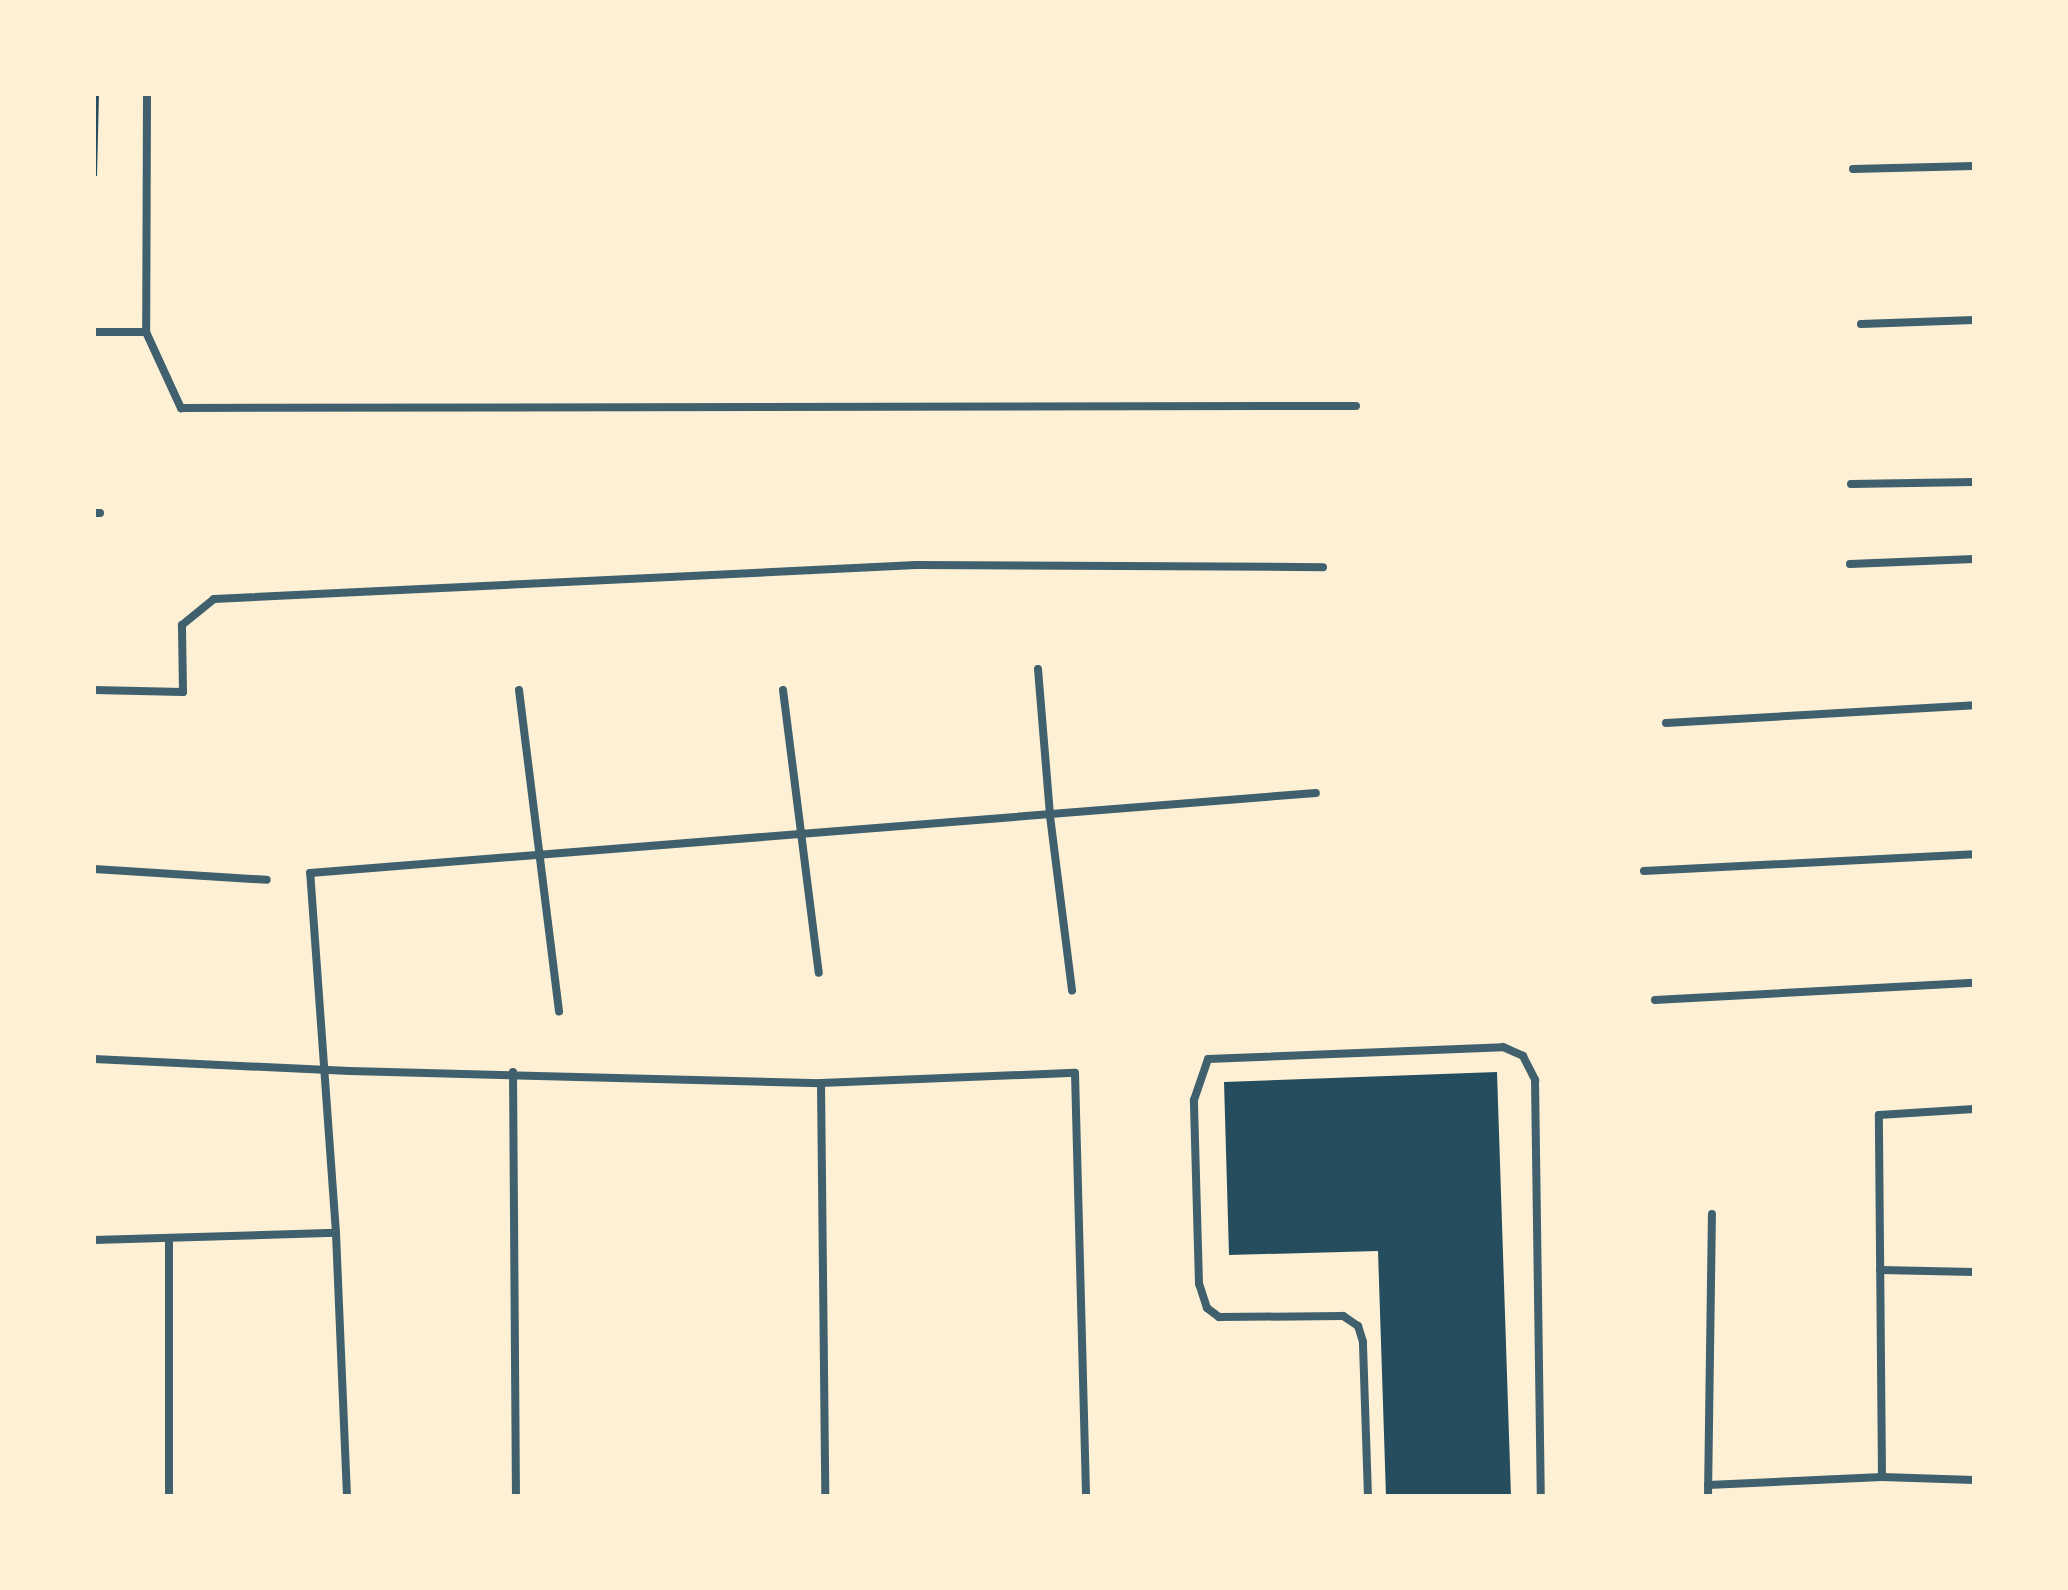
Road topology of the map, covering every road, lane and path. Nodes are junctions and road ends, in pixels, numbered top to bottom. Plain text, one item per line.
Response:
1 (147, 94) edge
2 (1974, 166) edge
3 (1853, 169) dead end
4 (1974, 320) edge
5 (1861, 324) dead end
6 (94, 332) edge
7 (146, 332) junction
8 (1356, 406) dead end
9 (1974, 482) edge
10 (1851, 484) dead end
11 (1974, 559) edge
12 (1850, 564) dead end
13 (1323, 567) dead end
14 (1038, 669) dead end
15 (94, 690) edge
16 (519, 690) dead end
17 (783, 690) dead end
18 (1974, 705) edge
19 (1666, 723) dead end
20 (1316, 793) dead end
21 (1050, 816) junction
22 (800, 837) junction
23 (1974, 854) edge
24 (540, 858) junction
25 (94, 869) edge
26 (1644, 871) dead end
27 (267, 880) dead end
28 (819, 973) dead end
29 (1974, 983) edge
30 (1072, 991) dead end
31 (1655, 1000) dead end
32 (559, 1012) dead end
33 (94, 1059) edge
34 (324, 1070) junction
35 (513, 1072) junction
36 (821, 1083) junction
37 (1974, 1109) edge
38 (1712, 1214) dead end
39 (336, 1233) junction
40 (169, 1238) junction
41 (94, 1240) edge
42 (1880, 1270) junction
43 (1974, 1272) edge
44 (1882, 1477) junction
45 (1974, 1480) edge
46 (1708, 1485) junction
47 (169, 1496) edge
48 (347, 1496) edge
49 (516, 1496) edge
50 (825, 1496) edge
51 (1086, 1496) edge
52 (1368, 1496) edge
53 (1541, 1496) edge
54 (1708, 1496) edge

1 - 7 street
2 - 3 street
4 - 5 street
6 - 7 street
7 - 8 street
9 - 10 street
11 - 12 street
13 - 15 street
14 - 21 street
16 - 24 street
17 - 22 street
18 - 19 street
20 - 21 street
21 - 22 street
21 - 30 street
22 - 24 street
22 - 28 street
23 - 26 street
24 - 32 street
24 - 34 street
25 - 27 street
29 - 31 street
33 - 34 street
34 - 35 street
34 - 39 street
35 - 36 street
35 - 49 street
36 - 50 street
36 - 51 street
37 - 42 street
38 - 46 street
39 - 40 street
39 - 48 street
40 - 41 street
40 - 47 street
42 - 43 street
42 - 44 street
44 - 45 street
44 - 46 street
46 - 54 street
52 - 53 street

